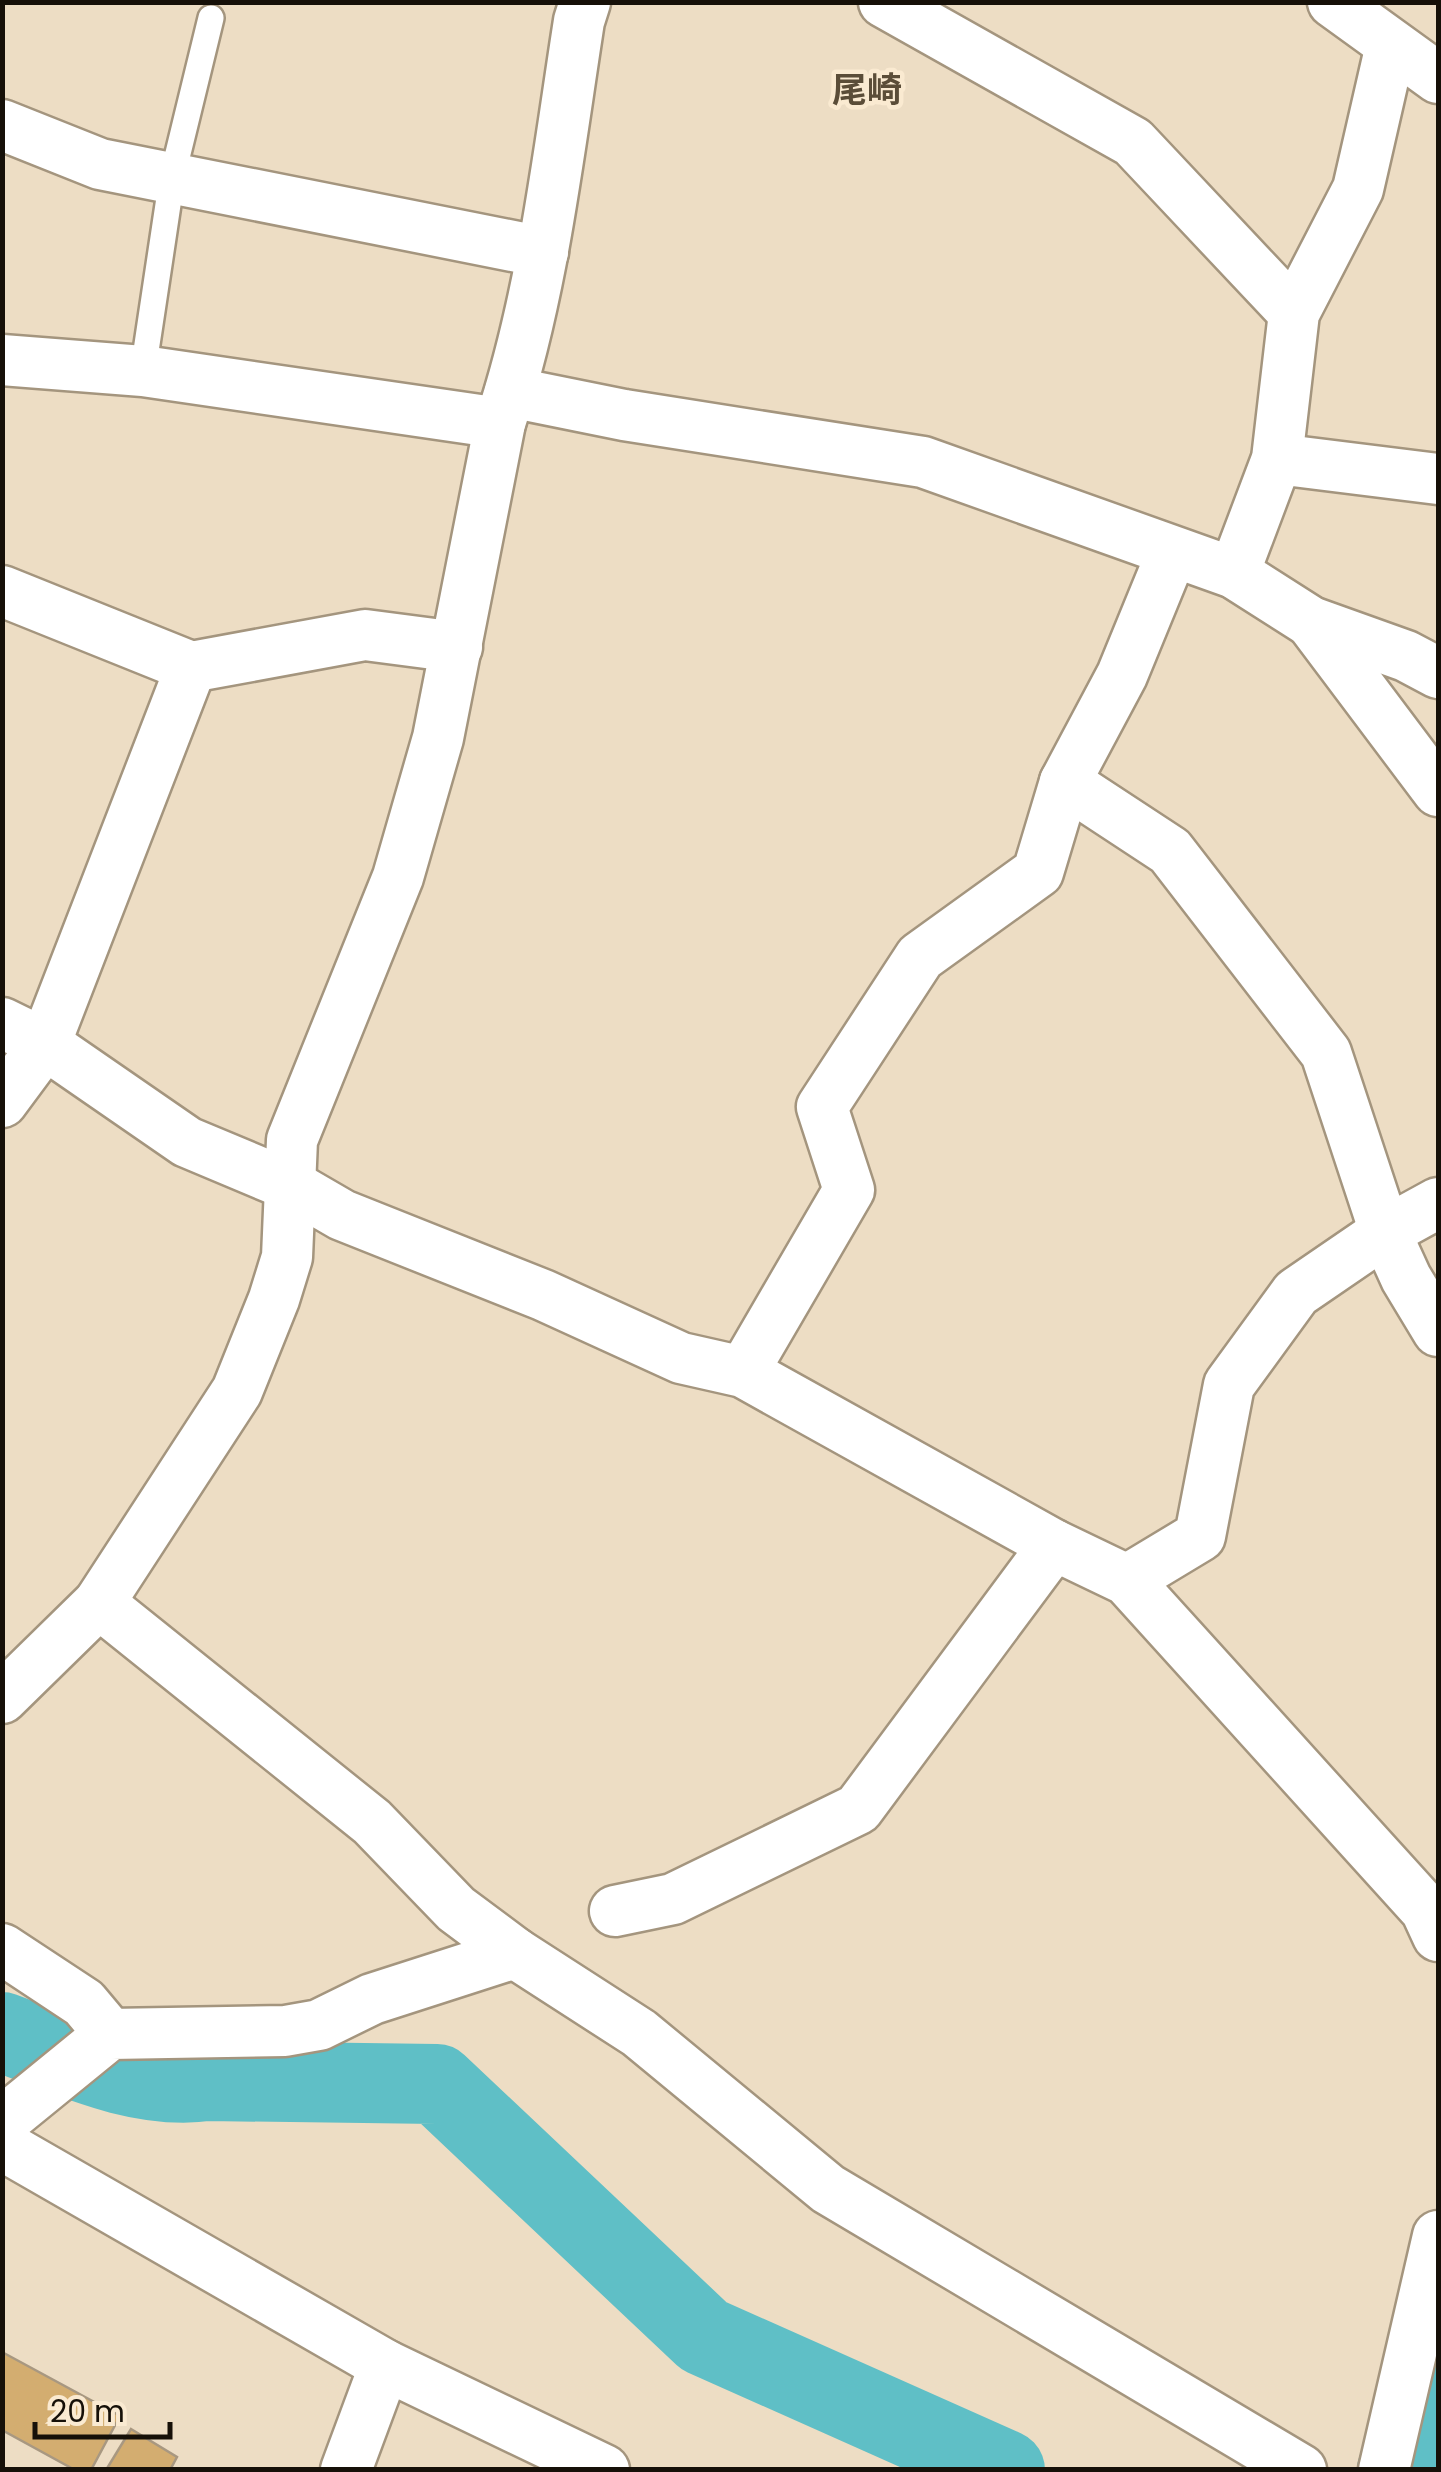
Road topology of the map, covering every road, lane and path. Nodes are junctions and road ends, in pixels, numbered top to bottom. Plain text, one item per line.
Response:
1 (585, 2) edge
2 (884, 2) edge
3 (1332, 2) edge
4 (211, 18) dead end
5 (1392, 45) junction
6 (1438, 78) edge
7 (2, 125) edge
8 (172, 178) junction
9 (543, 252) junction
10 (1294, 313) junction
11 (2, 360) edge
12 (144, 372) junction
13 (505, 407) junction
14 (1276, 458) junction
15 (1438, 479) edge
16 (1172, 553) junction
17 (1234, 573) junction
18 (2, 592) edge
19 (1311, 622) junction
20 (457, 647) junction
21 (192, 667) junction
22 (1438, 673) edge
23 (1064, 782) junction
24 (1438, 791) edge
25 (24, 1033) edge
26 (2, 1102) edge
27 (292, 1186) junction
28 (1438, 1203) edge
29 (1385, 1232) junction
30 (1438, 1331) edge
31 (742, 1372) junction
32 (1054, 1546) junction
33 (1127, 1580) junction
34 (98, 1603) junction
35 (2, 1698) edge
36 (615, 1911) dead end
37 (1438, 1936) edge
38 (2, 1948) edge
39 (514, 1953) junction
40 (110, 2034) junction
41 (2, 2122) edge
42 (2, 2145) edge
43 (1438, 2236) edge
44 (385, 2365) junction
45 (346, 2470) edge
46 (604, 2470) edge
47 (1302, 2470) edge
48 (1384, 2470) edge

1 - 9 street
2 - 10 street
3 - 5 street
4 - 8 lane
5 - 6 street
5 - 10 street
7 - 8 street
8 - 9 street
8 - 12 lane
9 - 13 street
10 - 14 street
11 - 12 street
12 - 13 street
13 - 16 street
13 - 20 street
14 - 15 street
14 - 17 street
16 - 17 street
16 - 23 street
17 - 19 street
18 - 21 street
19 - 22 street
19 - 24 street
20 - 21 street
20 - 27 street
21 - 25 street
23 - 29 street
23 - 31 street
25 - 26 street
25 - 27 street
27 - 31 street
27 - 34 street
28 - 29 street
29 - 30 street
29 - 33 street
31 - 32 street
32 - 33 street
32 - 36 street
33 - 37 street
34 - 35 street
34 - 39 street
38 - 40 street
39 - 40 street
39 - 47 street
40 - 41 street
42 - 44 street
43 - 48 street
44 - 45 street
44 - 46 street

